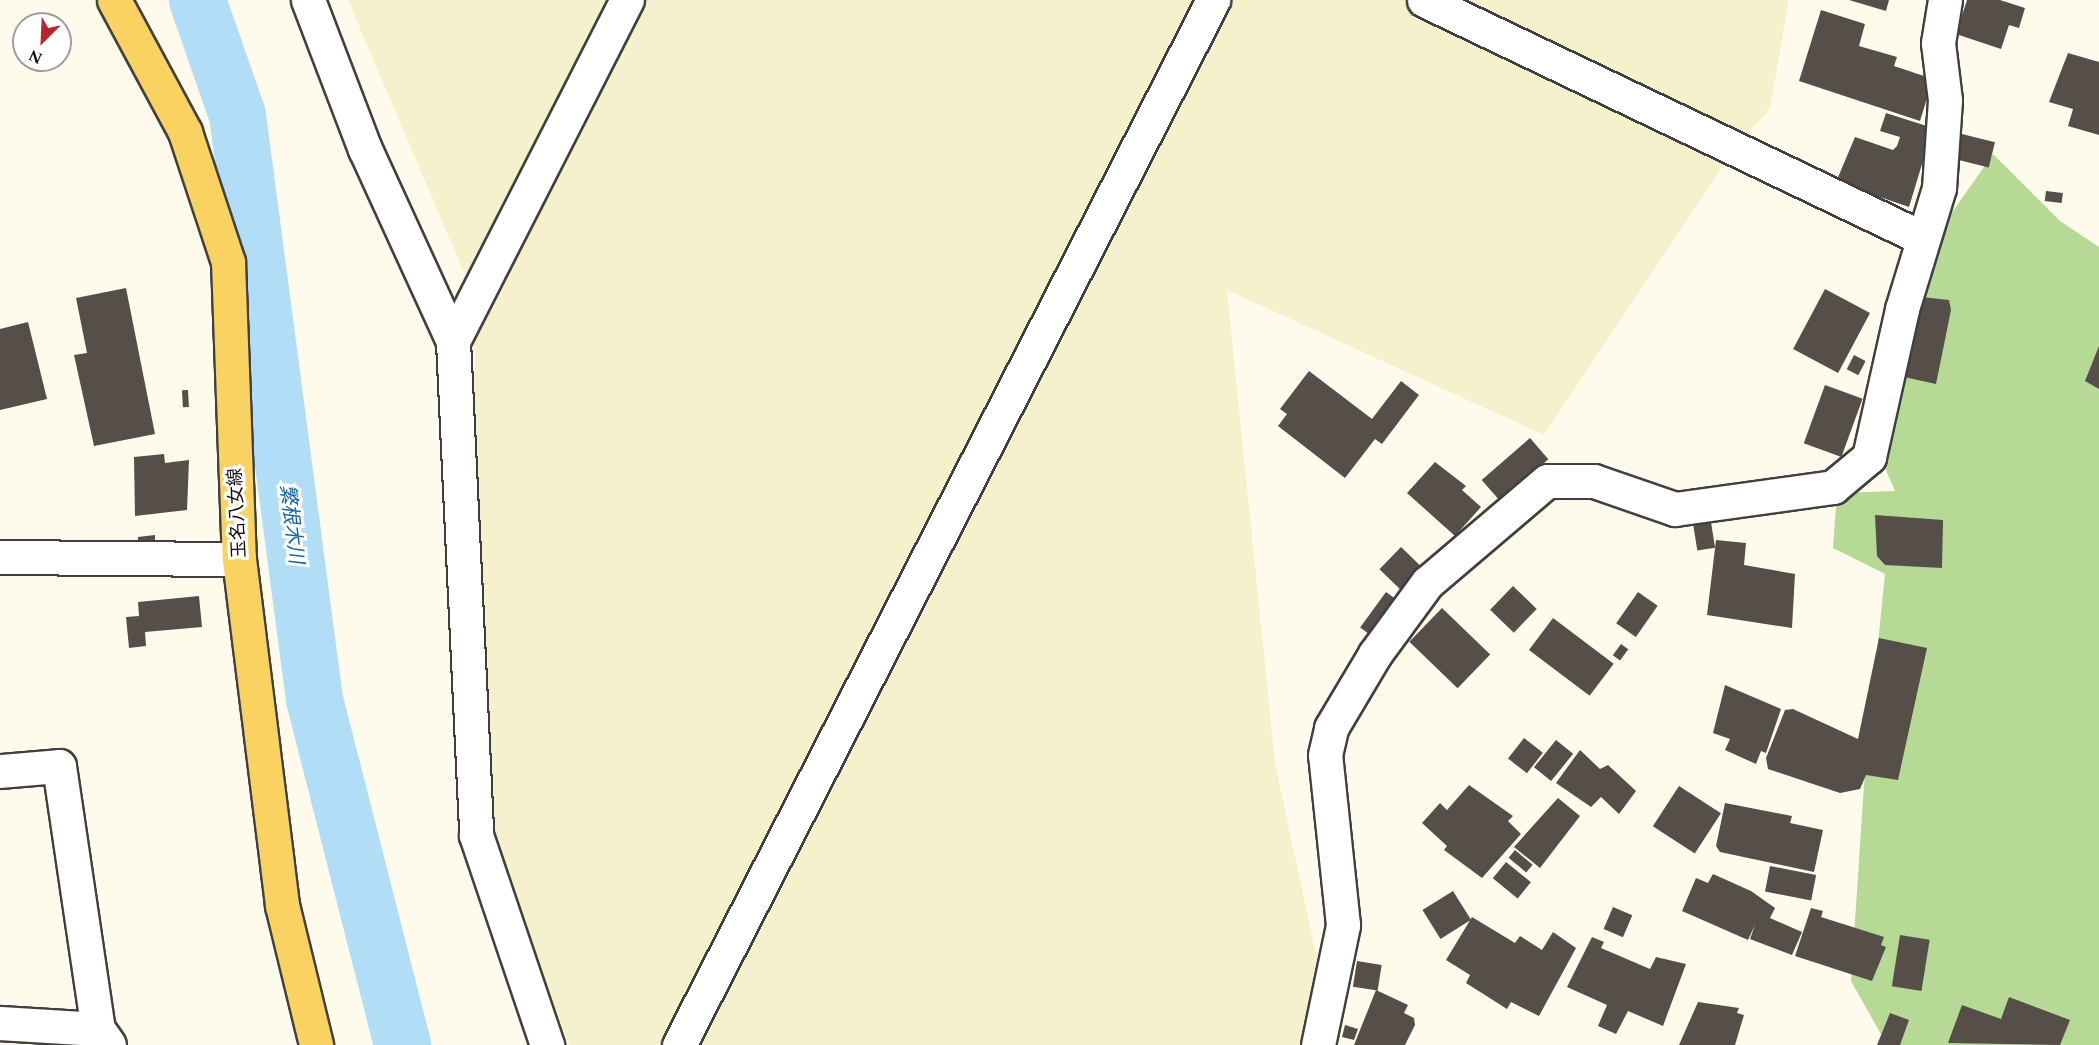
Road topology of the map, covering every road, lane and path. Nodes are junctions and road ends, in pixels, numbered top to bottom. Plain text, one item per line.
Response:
1 (114, 0) edge
2 (308, 0) edge
3 (627, 0) edge
4 (1213, 0) edge
5 (1424, 0) edge
6 (1945, 0) edge
7 (1922, 238) junction
8 (453, 341) junction
9 (0, 557) edge
10 (239, 559) junction
11 (0, 771) edge
12 (0, 1023) edge
13 (104, 1037) edge
14 (316, 1045) edge
15 (548, 1045) edge
16 (678, 1045) edge
17 (1318, 1045) edge

1 - 10 main road, 玉名八女線
2 - 8 street
3 - 8 street
4 - 16 street
5 - 7 street
6 - 7 street
7 - 17 street
8 - 15 street
9 - 10 street
10 - 14 main road, 玉名八女線
11 - 13 street
12 - 13 street

